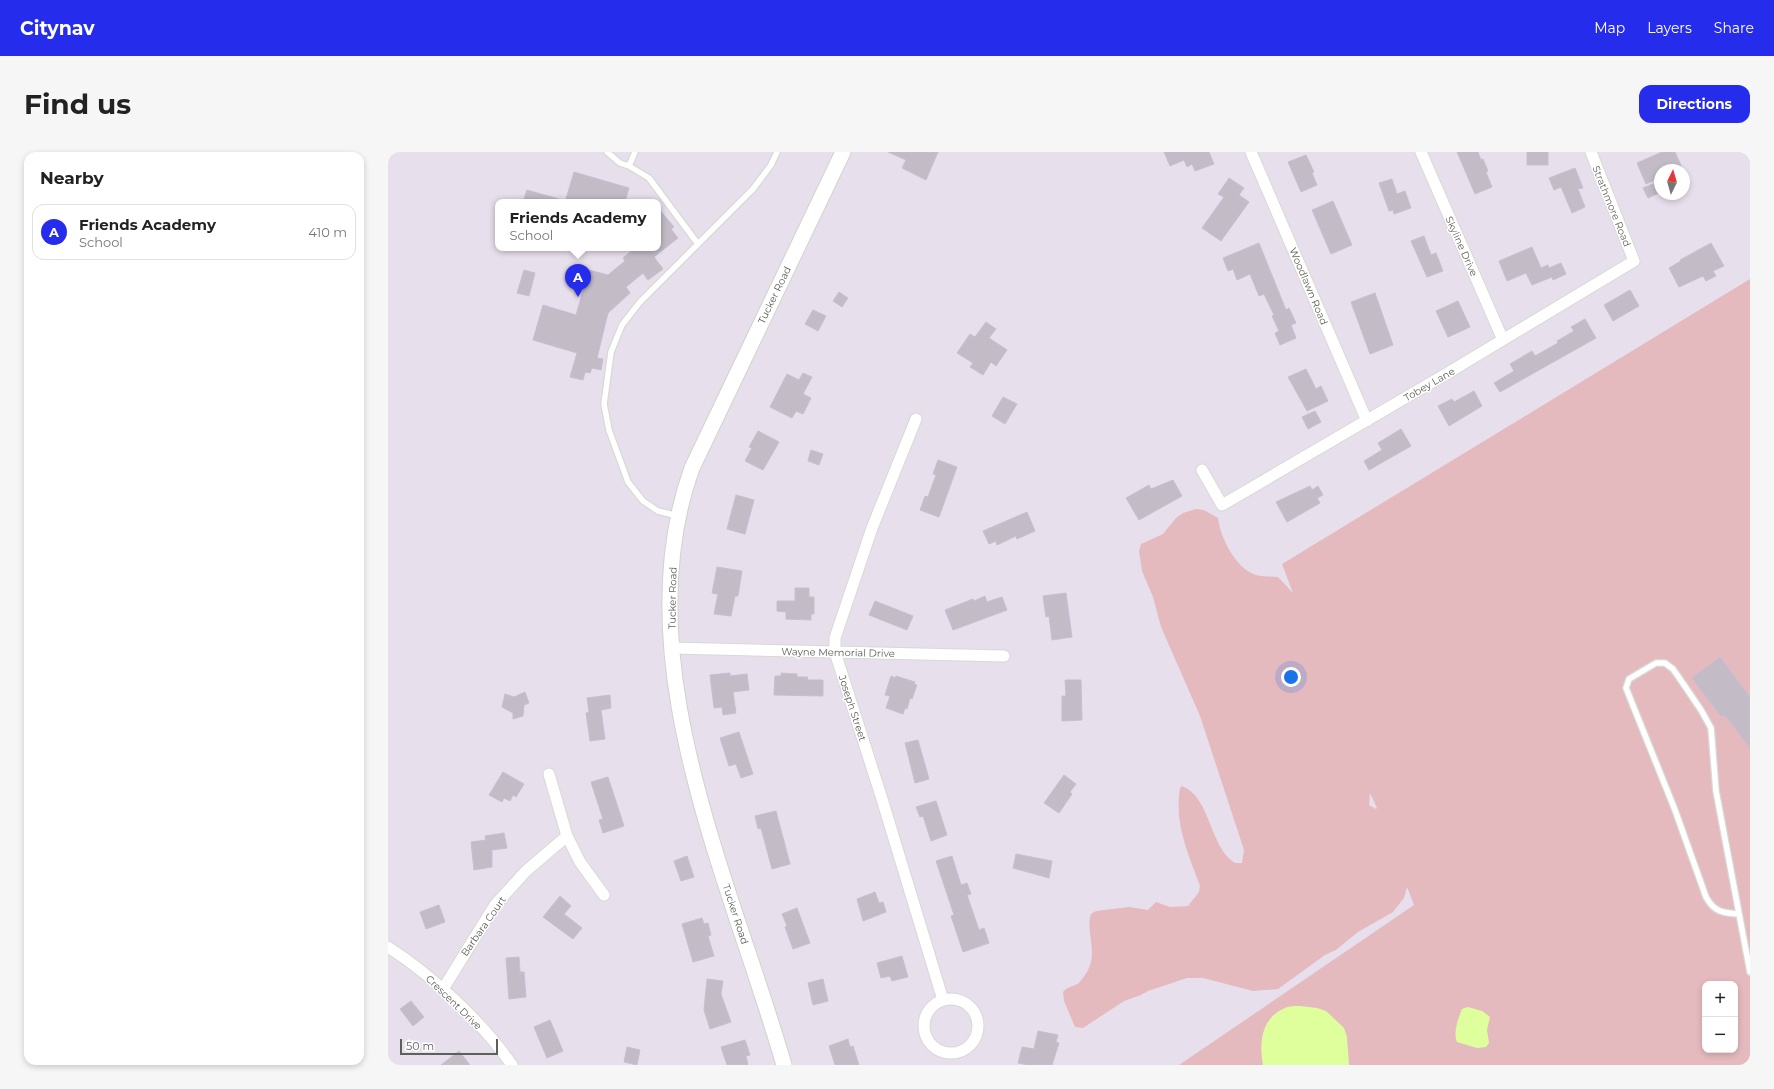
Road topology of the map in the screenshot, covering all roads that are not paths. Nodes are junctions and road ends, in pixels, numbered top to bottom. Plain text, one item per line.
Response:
1 (607, 152) edge
2 (635, 152) edge
3 (777, 152) edge
4 (843, 152) edge
5 (1251, 152) edge
6 (1421, 152) edge
7 (1590, 152) edge
8 (629, 166) junction
9 (698, 244) junction
10 (1634, 261) joint
11 (1503, 340) junction
12 (916, 420) dead end
13 (1367, 420) junction
14 (1202, 470) dead end
15 (678, 516) junction
16 (672, 648) junction
17 (835, 652) junction
18 (1004, 656) dead end
19 (549, 774) dead end
20 (567, 836) junction
21 (604, 895) dead end
22 (1739, 914) junction
23 (388, 947) edge
24 (1750, 972) edge
25 (443, 989) junction
26 (943, 1000) junction
27 (512, 1065) edge
28 (784, 1065) edge

1 - 8 lane
2 - 8 lane
3 - 9 lane
4 - 15 main road, Tucker Road
5 - 13 street, Woodlawn Road
6 - 11 street, Skyline Drive
7 - 10 street, Strathmore Road
8 - 9 lane
9 - 15 lane
10 - 11 street, Tobey Lane
11 - 13 street, Tobey Lane
12 - 17 street, Joseph Street
13 - 14 street, Tobey Lane
15 - 16 main road, Tucker Road
16 - 17 street, Wayne Memorial Drive
16 - 28 main road, Tucker Road
17 - 18 street, Wayne Memorial Drive
17 - 26 street, Joseph Street
19 - 20 street
20 - 21 street
20 - 25 street, Barbara Court
22 - 22 lane
22 - 24 lane
23 - 25 street, Crescent Drive
25 - 27 street, Crescent Drive
26 - 26 street

